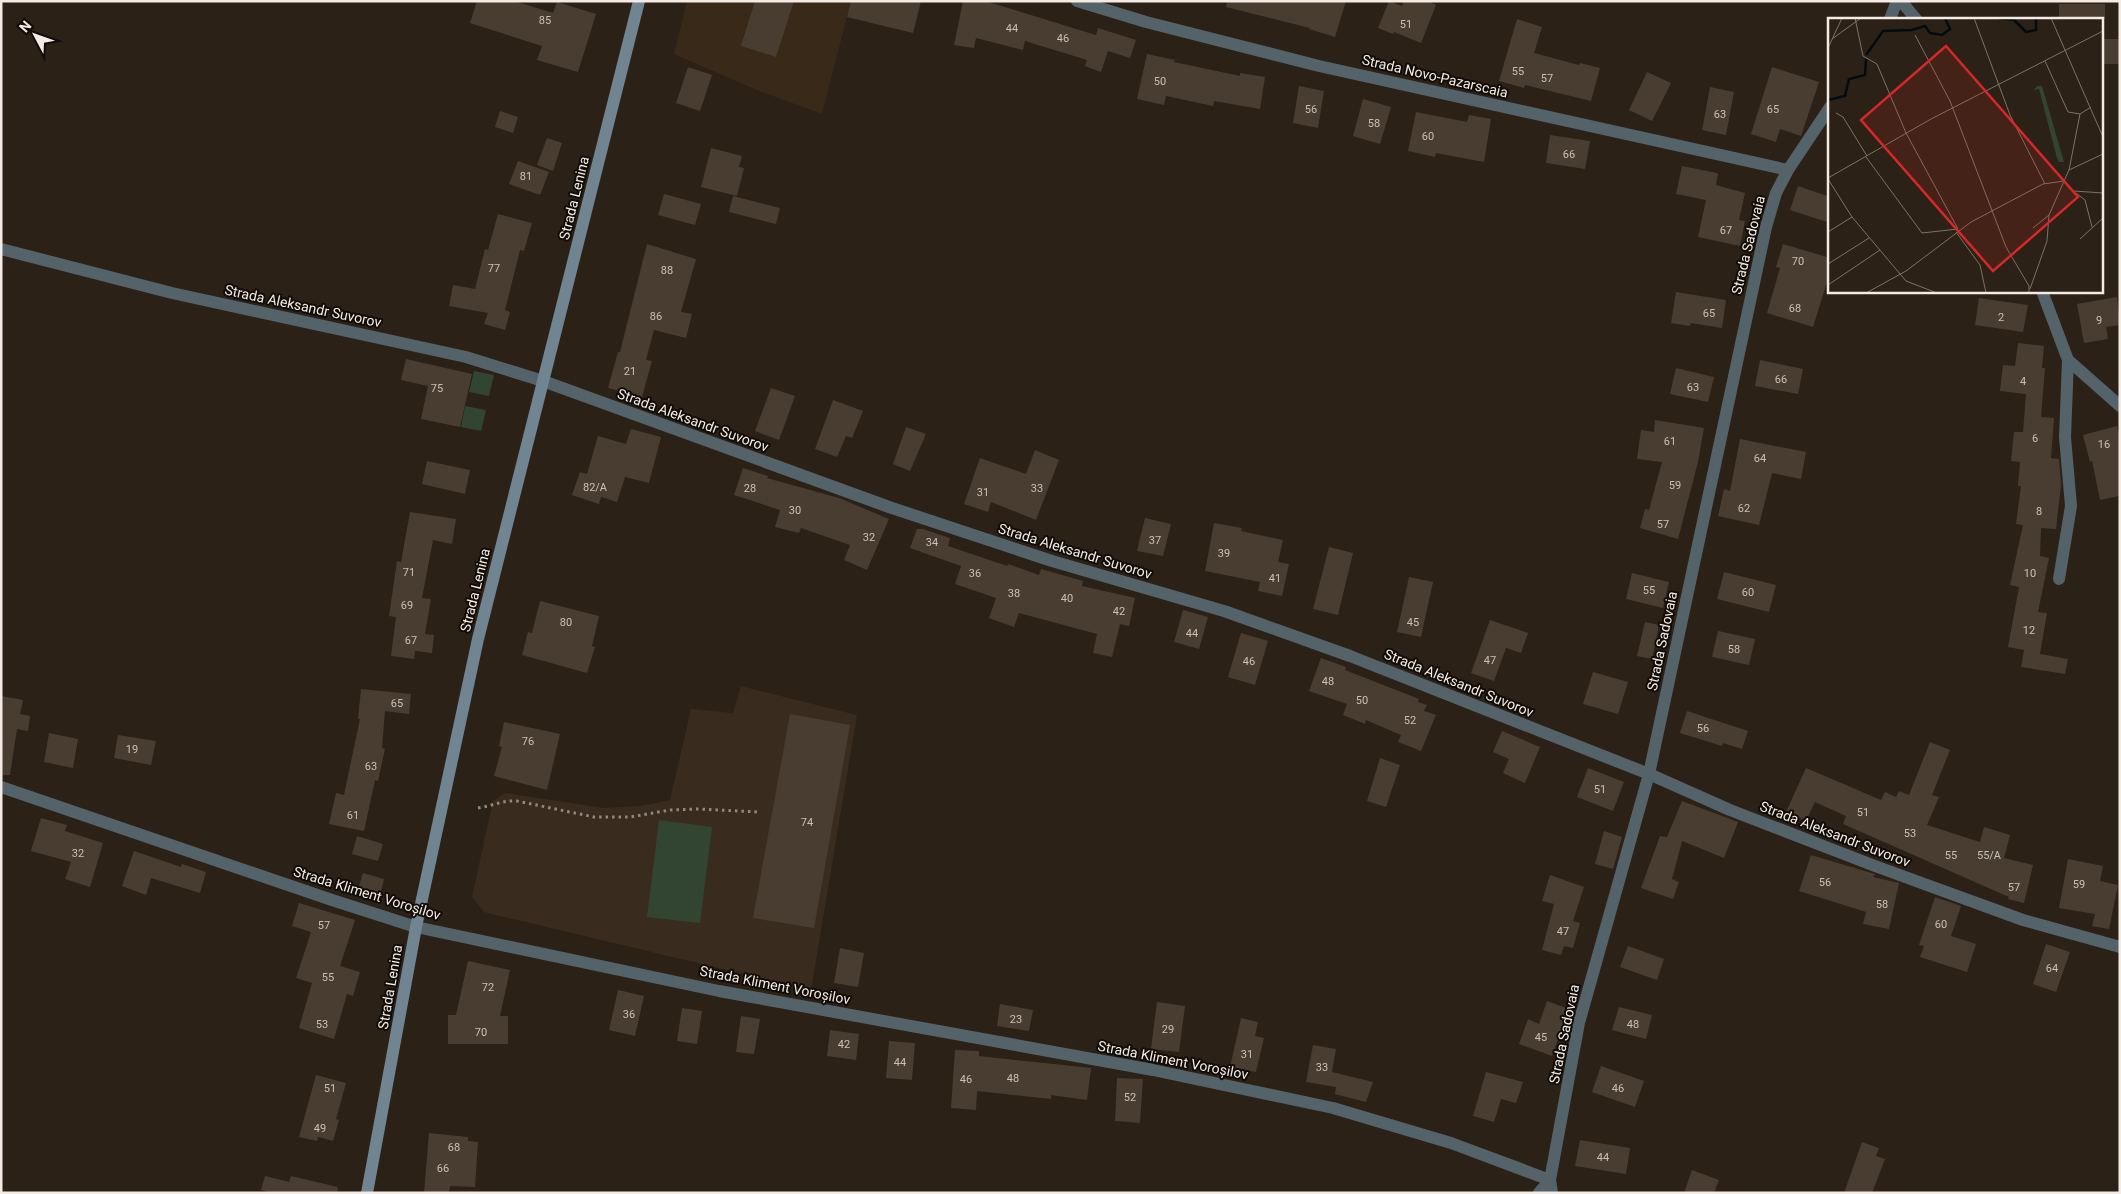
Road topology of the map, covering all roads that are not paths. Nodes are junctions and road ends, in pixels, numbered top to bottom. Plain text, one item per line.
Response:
1 (639, 1) edge
2 (1077, 1) edge
3 (1899, 1) edge
4 (1890, 18) edge
5 (1915, 18) edge
6 (1828, 110) edge
7 (1788, 170) junction
8 (1, 249) edge
9 (2042, 292) edge
10 (2068, 360) junction
11 (543, 381) junction
12 (2120, 406) edge
13 (2059, 579) dead end
14 (1649, 774) junction
15 (1, 787) edge
16 (416, 926) junction
17 (2120, 947) edge
18 (1551, 1186) edge
19 (367, 1193) edge
20 (1539, 1193) edge

1 - 11 street, Strada Lenina
2 - 7 street, Strada Novo-Pazarscaia
3 - 4 street
3 - 5 street
6 - 7 street, Strada Sadovaia
7 - 14 street, Strada Sadovaia
8 - 11 street, Strada Aleksandr Suvorov
9 - 10 street
10 - 12 street
10 - 13 street
11 - 14 street, Strada Aleksandr Suvorov
11 - 16 street, Strada Lenina
14 - 17 street, Strada Aleksandr Suvorov
14 - 18 street, Strada Sadovaia
15 - 16 street, Strada Kliment Voroșilov
16 - 18 street, Strada Kliment Voroșilov
16 - 19 street, Strada Lenina
18 - 20 street

